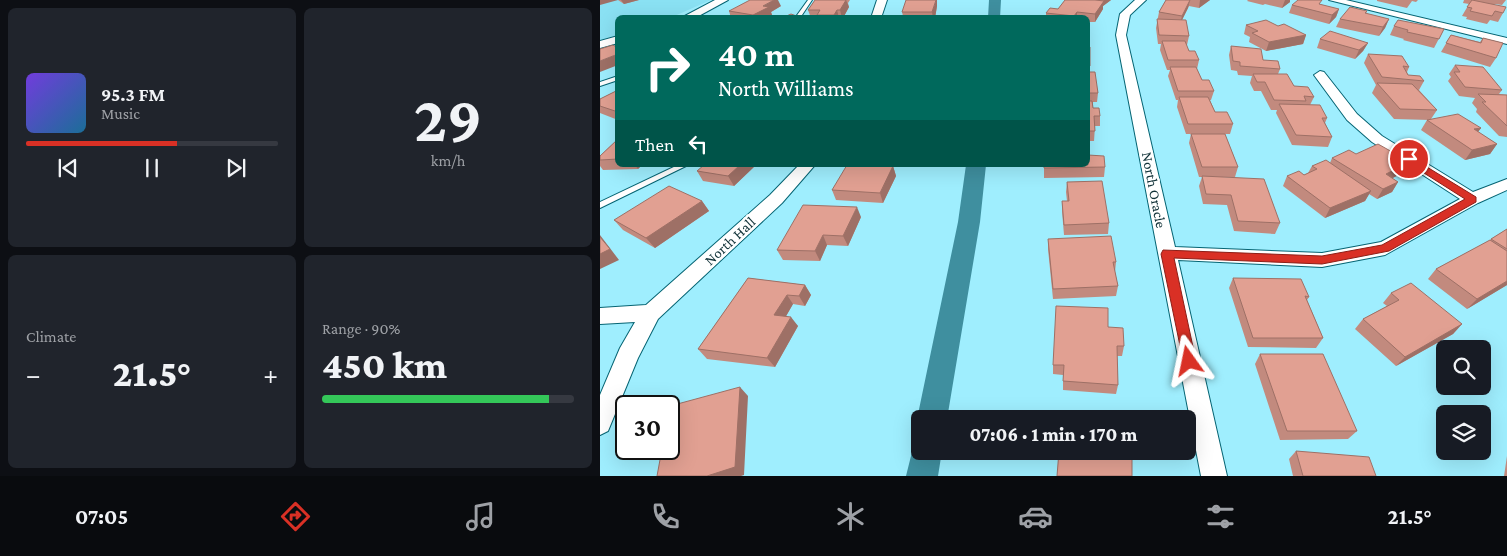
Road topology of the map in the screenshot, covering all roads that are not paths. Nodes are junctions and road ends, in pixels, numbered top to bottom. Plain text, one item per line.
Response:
1 (723, 0) edge
2 (810, 0) edge
3 (882, 0) edge
4 (1141, 0) edge
5 (1338, 0) edge
6 (693, 15) edge
7 (799, 15) edge
8 (877, 15) edge
9 (615, 40) edge
10 (1507, 41) edge
11 (600, 44) edge
12 (1320, 75) dead end
13 (615, 79) edge
14 (600, 84) edge
15 (680, 167) edge
16 (805, 167) edge
17 (1507, 184) edge
18 (1472, 199) junction
19 (600, 205) edge
20 (1167, 254) junction
21 (651, 313) junction
22 (600, 316) edge
23 (600, 423) edge
24 (1214, 476) edge

1 - 6 street
2 - 7 lane
3 - 8 street
4 - 20 street, North Oracle
5 - 10 street
9 - 11 street
12 - 18 street
13 - 14 lane
15 - 19 lane
16 - 21 street, North Hall
17 - 18 street
18 - 20 street
20 - 24 street, North Oracle
21 - 22 street
21 - 23 street, North Hall

